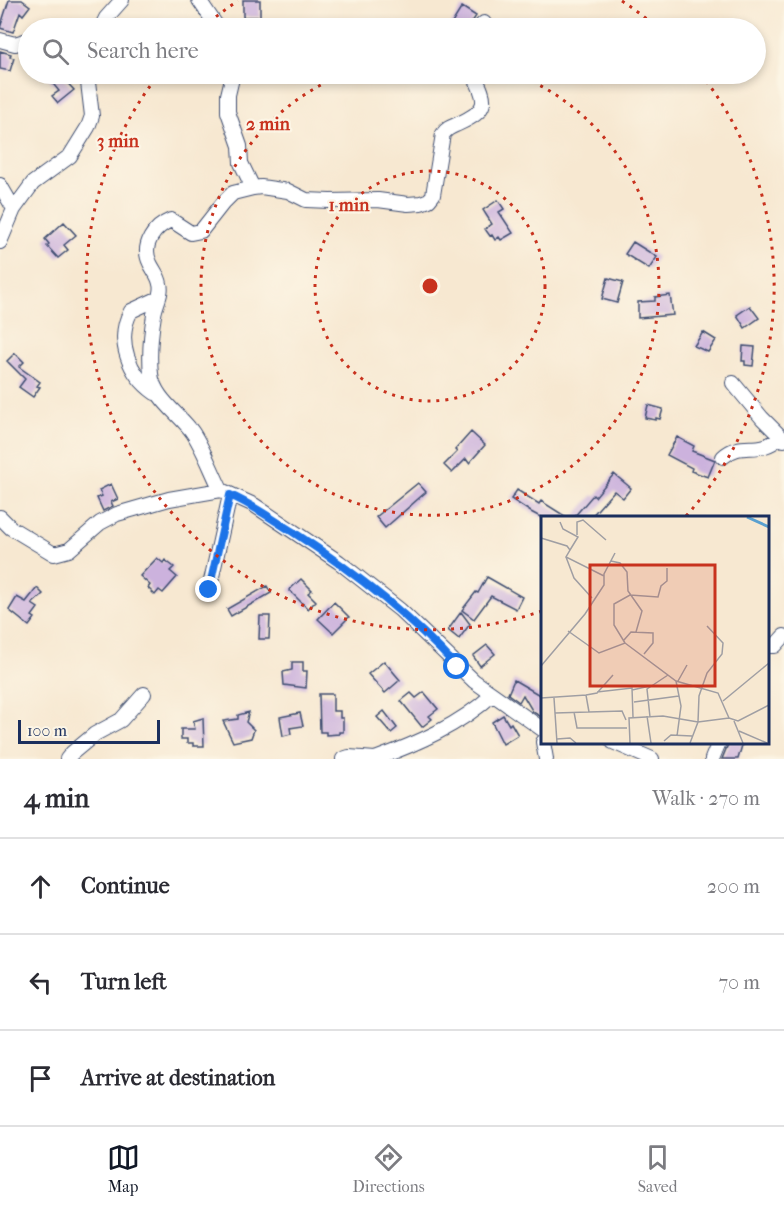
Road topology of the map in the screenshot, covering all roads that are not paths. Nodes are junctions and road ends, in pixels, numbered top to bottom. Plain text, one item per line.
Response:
1 (122, 0) edge
2 (199, 0) edge
3 (106, 18) edge
4 (211, 18) edge
5 (0, 40) edge
6 (18, 43) edge
7 (88, 84) edge
8 (231, 84) edge
9 (479, 84) edge
10 (0, 185) edge
11 (253, 188) junction
12 (14, 209) junction
13 (0, 242) edge
14 (158, 299) junction
15 (733, 383) dead end
16 (162, 398) junction
17 (782, 439) edge
18 (723, 457) dead end
19 (225, 492) junction
20 (0, 517) edge
21 (209, 590) dead end
22 (784, 636) edge
23 (769, 646) edge
24 (144, 694) dead end
25 (492, 695) junction
26 (541, 734) edge
27 (544, 744) edge
28 (618, 744) edge
29 (718, 744) edge
30 (347, 758) edge
31 (67, 759) edge
32 (375, 759) edge
33 (546, 759) edge
34 (652, 759) edge
35 (712, 759) edge

1 - 3 street
2 - 4 street
5 - 6 street
7 - 12 street
8 - 11 street
9 - 11 street
10 - 12 street
11 - 14 street
12 - 13 street
14 - 16 street
14 - 16 street
15 - 17 street
16 - 19 street
17 - 18 street
19 - 20 street
19 - 21 street
19 - 25 street
22 - 23 street
24 - 31 street
25 - 26 street
25 - 32 street
27 - 33 street
28 - 34 street
29 - 35 street
30 - 32 street

